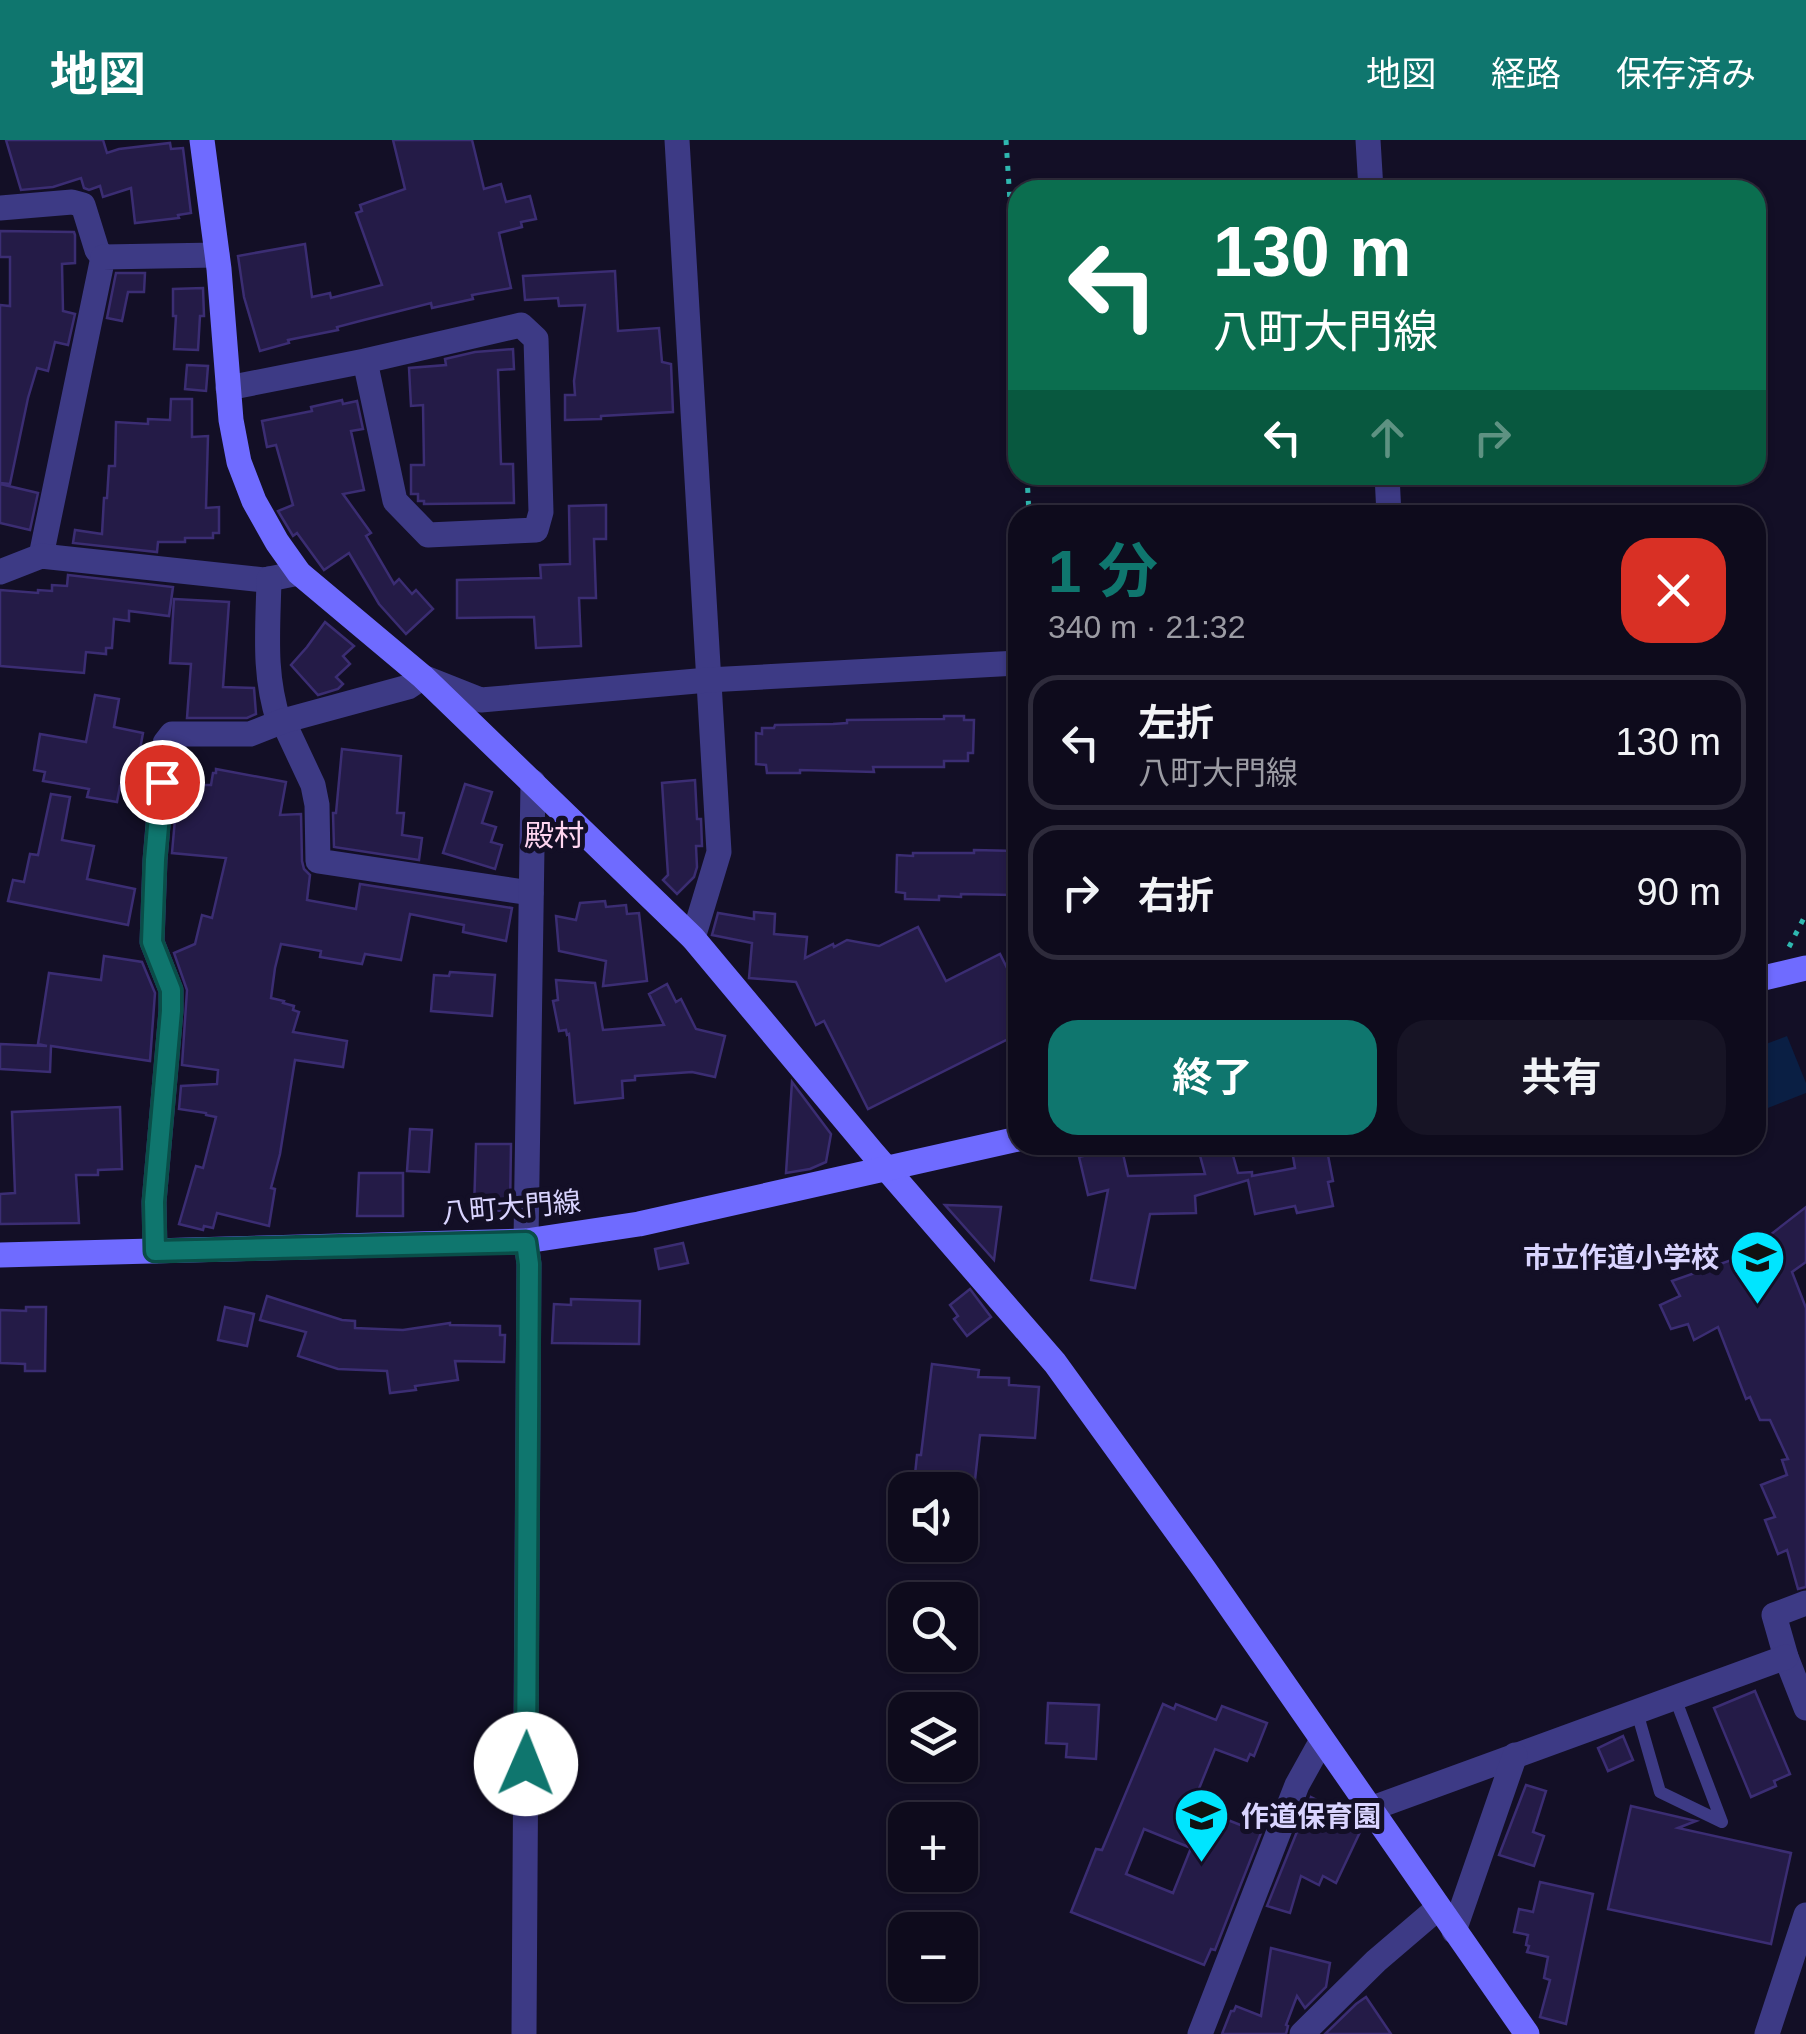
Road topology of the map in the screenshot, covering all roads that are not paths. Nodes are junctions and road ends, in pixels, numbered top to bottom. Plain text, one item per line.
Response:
1 (202, 140) edge
2 (677, 140) edge
3 (1368, 140) edge
4 (1370, 180) edge
5 (0, 208) edge
6 (217, 255) junction
7 (103, 256) junction
8 (365, 361) junction
9 (228, 388) junction
10 (41, 556) junction
11 (0, 572) edge
12 (299, 572) junction
13 (269, 579) junction
14 (1008, 664) edge
15 (422, 677) junction
16 (708, 680) junction
17 (281, 721) junction
18 (533, 782) junction
19 (531, 894) junction
20 (692, 938) junction
21 (1806, 968) edge
22 (1766, 977) edge
23 (1008, 1141) edge
24 (888, 1168) junction
25 (526, 1242) junction
26 (155, 1251) junction
27 (0, 1255) edge
28 (1806, 1603) edge
29 (1786, 1657) junction
30 (1675, 1698) junction
31 (1806, 1708) edge
32 (1637, 1712) junction
33 (1322, 1740) junction
34 (1515, 1755) junction
35 (1370, 1809) junction
36 (1438, 1908) junction
37 (1806, 1915) edge
38 (1454, 1931) junction
39 (524, 2034) edge
40 (1200, 2034) edge
41 (1302, 2034) edge
42 (1527, 2034) edge
43 (1768, 2034) edge

1 - 6 street
2 - 16 street
3 - 4 street
5 - 7 street
6 - 7 street
6 - 9 street
7 - 10 street
8 - 8 street
8 - 9 street
9 - 12 street
10 - 11 street
10 - 13 street
12 - 13 street
12 - 15 street
13 - 17 street
14 - 16 street
15 - 16 street
15 - 17 street
15 - 18 street
16 - 20 street
17 - 19 street
17 - 26 street
18 - 19 street
18 - 20 street
19 - 25 street
20 - 24 street
21 - 22 street
23 - 24 street, 八町大門線
24 - 25 street, 八町大門線
24 - 33 street
25 - 26 street, 八町大門線
25 - 39 street
26 - 27 street, 八町大門線
28 - 29 street
29 - 30 street
29 - 31 street
30 - 32 street
30 - 32 lane
32 - 34 street
33 - 35 street
33 - 40 street
34 - 35 street
34 - 38 street
35 - 36 street
36 - 38 street
36 - 41 street
37 - 43 street
38 - 42 street

